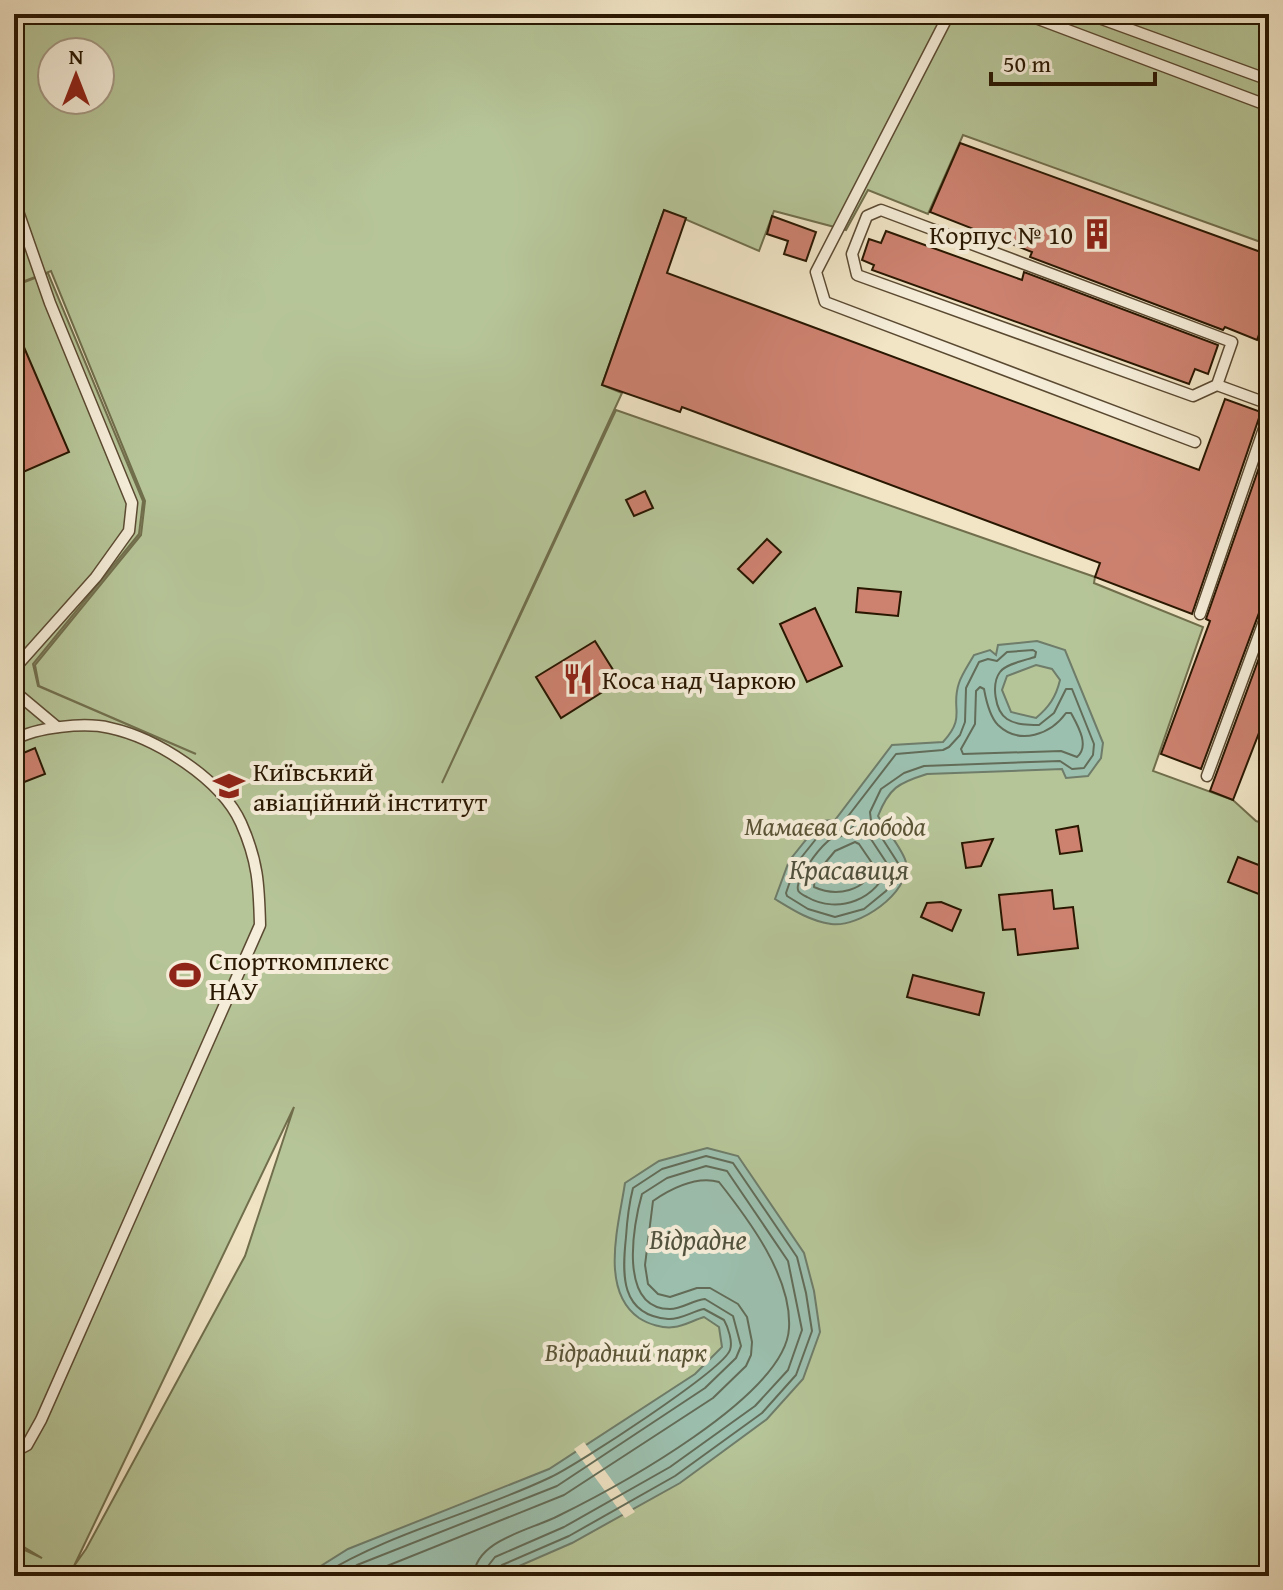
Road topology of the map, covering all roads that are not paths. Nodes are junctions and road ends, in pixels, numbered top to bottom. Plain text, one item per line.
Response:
1 (949, 14) edge
2 (1025, 14) edge
3 (1088, 14) edge
4 (1269, 80) edge
5 (1269, 106) edge
6 (14, 200) edge
7 (1217, 385) junction
8 (1269, 404) edge
9 (1269, 414) edge
10 (1195, 442) dead end
11 (1269, 608) edge
12 (1200, 614) dead end
13 (14, 669) edge
14 (14, 691) edge
15 (57, 727) junction
16 (14, 740) edge
17 (1207, 776) dead end
18 (14, 1452) edge

1 - 10 lane
2 - 5 lane
3 - 4 lane
6 - 13 lane
7 - 7 lane
7 - 8 lane
9 - 12 lane
11 - 17 lane
14 - 15 lane
15 - 16 lane
15 - 18 lane

